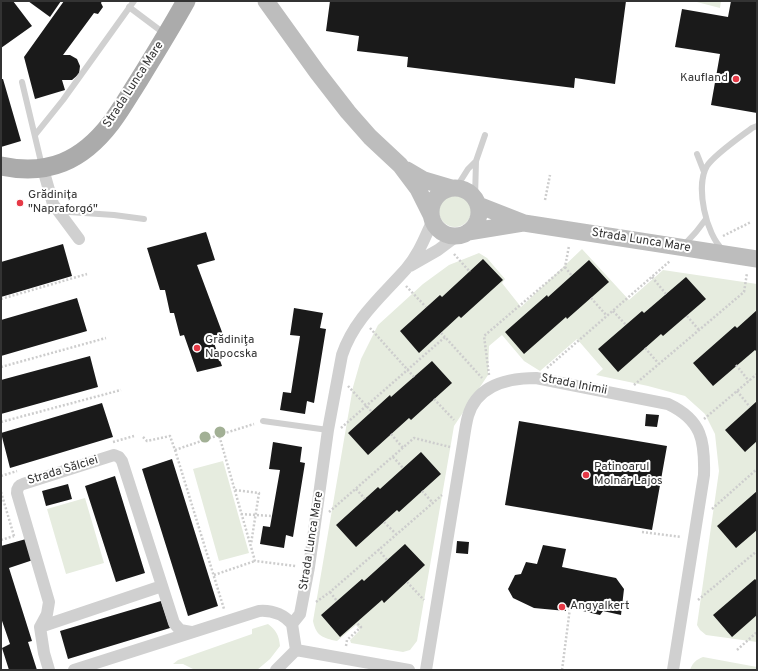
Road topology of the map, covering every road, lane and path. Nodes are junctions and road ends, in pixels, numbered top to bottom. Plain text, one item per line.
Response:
1 (134, 1) edge
2 (186, 1) edge
3 (270, 4) edge
4 (129, 7) junction
5 (167, 35) junction
6 (22, 82) dead end
7 (757, 126) edge
8 (35, 135) junction
9 (485, 135) dead end
10 (697, 154) dead end
11 (476, 161) junction
12 (400, 165) junction
13 (1, 166) edge
14 (42, 168) junction
15 (704, 172) junction
16 (550, 175) dead end
17 (453, 188) junction
18 (546, 200) dead end
19 (476, 202) junction
20 (53, 204) junction
21 (432, 217) junction
22 (144, 219) dead end
23 (706, 219) junction
24 (752, 222) dead end
25 (524, 223) junction
26 (572, 230) junction
27 (457, 238) junction
28 (79, 239) dead end
29 (715, 240) junction
30 (684, 247) junction
31 (728, 254) junction
32 (753, 258) edge
33 (565, 267) junction
34 (407, 268) junction
35 (470, 272) dead end
36 (87, 274) dead end
37 (572, 276) dead end
38 (398, 277) junction
39 (652, 277) junction
40 (666, 294) dead end
41 (591, 298) dead end
42 (1, 299) edge
43 (426, 307) dead end
44 (613, 311) junction
45 (607, 316) junction
46 (687, 316) dead end
47 (361, 318) junction
48 (626, 325) dead end
49 (699, 330) junction
50 (441, 333) dead end
51 (445, 337) junction
52 (106, 338) dead end
53 (645, 348) dead end
54 (659, 364) junction
55 (736, 366) dead end
56 (1, 368) edge
57 (407, 370) junction
58 (757, 374) edge
59 (339, 375) junction
60 (414, 377) dead end
61 (536, 378) junction
62 (749, 381) junction
63 (490, 387) junction
64 (121, 390) dead end
65 (737, 391) junction
66 (623, 394) junction
67 (434, 399) dead end
68 (366, 406) junction
69 (750, 407) dead end
70 (372, 412) dead end
71 (263, 421) joint
72 (1, 422) edge
73 (696, 425) junction
74 (465, 433) junction
75 (391, 434) dead end
76 (219, 435) junction
77 (327, 436) junction
78 (143, 437) dead end
79 (403, 448) junction
80 (175, 450) junction
81 (462, 450) junction
82 (393, 457) junction
83 (403, 468) dead end
84 (757, 469) edge
85 (456, 484) junction
86 (356, 489) junction
87 (235, 490) junction
88 (422, 491) dead end
89 (1, 492) edge
90 (364, 499) dead end
91 (433, 503) junction
92 (242, 514) junction
93 (255, 515) junction
94 (272, 516) dead end
95 (698, 521) junction
96 (384, 522) dead end
97 (315, 525) junction
98 (642, 532) dead end
99 (396, 534) junction
100 (14, 536) dead end
101 (694, 539) junction
102 (251, 545) junction
103 (378, 549) junction
104 (757, 551) edge
105 (388, 560) dead end
106 (255, 561) junction
107 (309, 567) junction
108 (214, 575) junction
109 (407, 582) dead end
110 (162, 586) junction
111 (330, 592) junction
112 (337, 600) dead end
113 (570, 608) dead end
114 (435, 612) junction
115 (682, 613) junction
116 (300, 614) junction
117 (228, 621) junction
118 (357, 623) dead end
119 (292, 624) junction
120 (40, 627) junction
121 (191, 632) junction
122 (757, 632) edge
123 (296, 650) junction
124 (737, 650) dead end
125 (343, 664) edge
126 (49, 670) edge
127 (74, 670) edge
128 (276, 670) edge
129 (408, 670) edge
130 (426, 670) edge
131 (562, 670) edge
132 (673, 670) edge

1 - 4 lane
2 - 5 main road, Strada Lunca Mare
3 - 12 main road
4 - 5 lane
4 - 8 lane
5 - 14 main road, Strada Lunca Mare
6 - 8 lane
7 - 15 lane
8 - 14 lane
9 - 11 lane
10 - 15 lane
11 - 17 lane
11 - 19 lane
12 - 17 main road
12 - 21 main road
13 - 14 main road, Strada Lunca Mare
14 - 20 street
15 - 23 lane
16 - 18 path
17 - 19 main road
17 - 21 main road
19 - 25 main road, Strada Lunca Mare
19 - 27 main road
20 - 22 lane
20 - 28 street
21 - 27 main road
21 - 34 street, Strada Lunca Mare
23 - 29 lane
23 - 30 lane
24 - 29 path
25 - 26 main road, Strada Lunca Mare
25 - 27 main road, Strada Lunca Mare
26 - 30 main road, Strada Lunca Mare
26 - 33 path
27 - 34 street, Strada Lunca Mare
27 - 35 path
29 - 31 lane
30 - 31 main road, Strada Lunca Mare
30 - 39 path
31 - 32 main road, Strada Lunca Mare
32 - 49 path
33 - 37 path
33 - 63 path
34 - 38 street, Strada Lunca Mare
36 - 42 path
38 - 43 path
38 - 47 street, Strada Lunca Mare
39 - 40 path
39 - 44 path
41 - 45 path
44 - 45 path
44 - 48 path
45 - 61 path
46 - 49 path
47 - 57 path
47 - 59 street, Strada Lunca Mare
49 - 54 path
50 - 51 path
51 - 57 path
51 - 63 path
52 - 56 path
53 - 54 path
54 - 66 path
55 - 62 path
57 - 60 path
57 - 68 path
58 - 62 path
59 - 68 path
59 - 77 street, Strada Lunca Mare
61 - 63 street, Strada Inimii
61 - 66 street, Strada Inimii
62 - 65 path
63 - 74 street, Strada Inimii
64 - 72 path
65 - 69 path
65 - 73 path
66 - 73 street, Strada Inimii
67 - 74 path
68 - 70 path
68 - 77 path
71 - 76 path
71 - 77 lane
73 - 95 street, Strada Inimii
74 - 81 street, Strada Inimii
75 - 79 path
76 - 80 path
76 - 87 path
77 - 97 street, Strada Lunca Mare
78 - 80 path
79 - 81 path
79 - 82 path
80 - 108 path
81 - 85 street, Strada Inimii
82 - 83 path
82 - 86 path
84 - 95 path
85 - 91 path
85 - 114 street, Strada Inimii
86 - 90 path
86 - 97 path
87 - 92 path
87 - 93 path
88 - 91 path
89 - 100 path
91 - 99 path
92 - 93 path
92 - 102 path
93 - 94 path
93 - 102 path
95 - 101 street, Strada Inimii
96 - 99 path
97 - 107 street, Strada Lunca Mare
98 - 101 path
99 - 103 path
101 - 115 street, Strada Inimii
102 - 106 path
103 - 105 path
103 - 111 path
104 - 115 path
106 - 107 path
106 - 108 path
107 - 116 street, Strada Lunca Mare
108 - 117 path
109 - 114 path
110 - 120 street
110 - 120 street, Strada Sălciei
110 - 121 street, Strada Sălciei
111 - 112 path
111 - 116 path
113 - 131 path
114 - 130 street, Strada Inimii
115 - 132 street, Strada Inimii
116 - 119 street, Strada Lunca Mare
117 - 119 street
117 - 121 street
118 - 125 path
119 - 123 street
120 - 126 street
121 - 127 street
122 - 124 path
123 - 125 street
123 - 128 street
125 - 129 street

